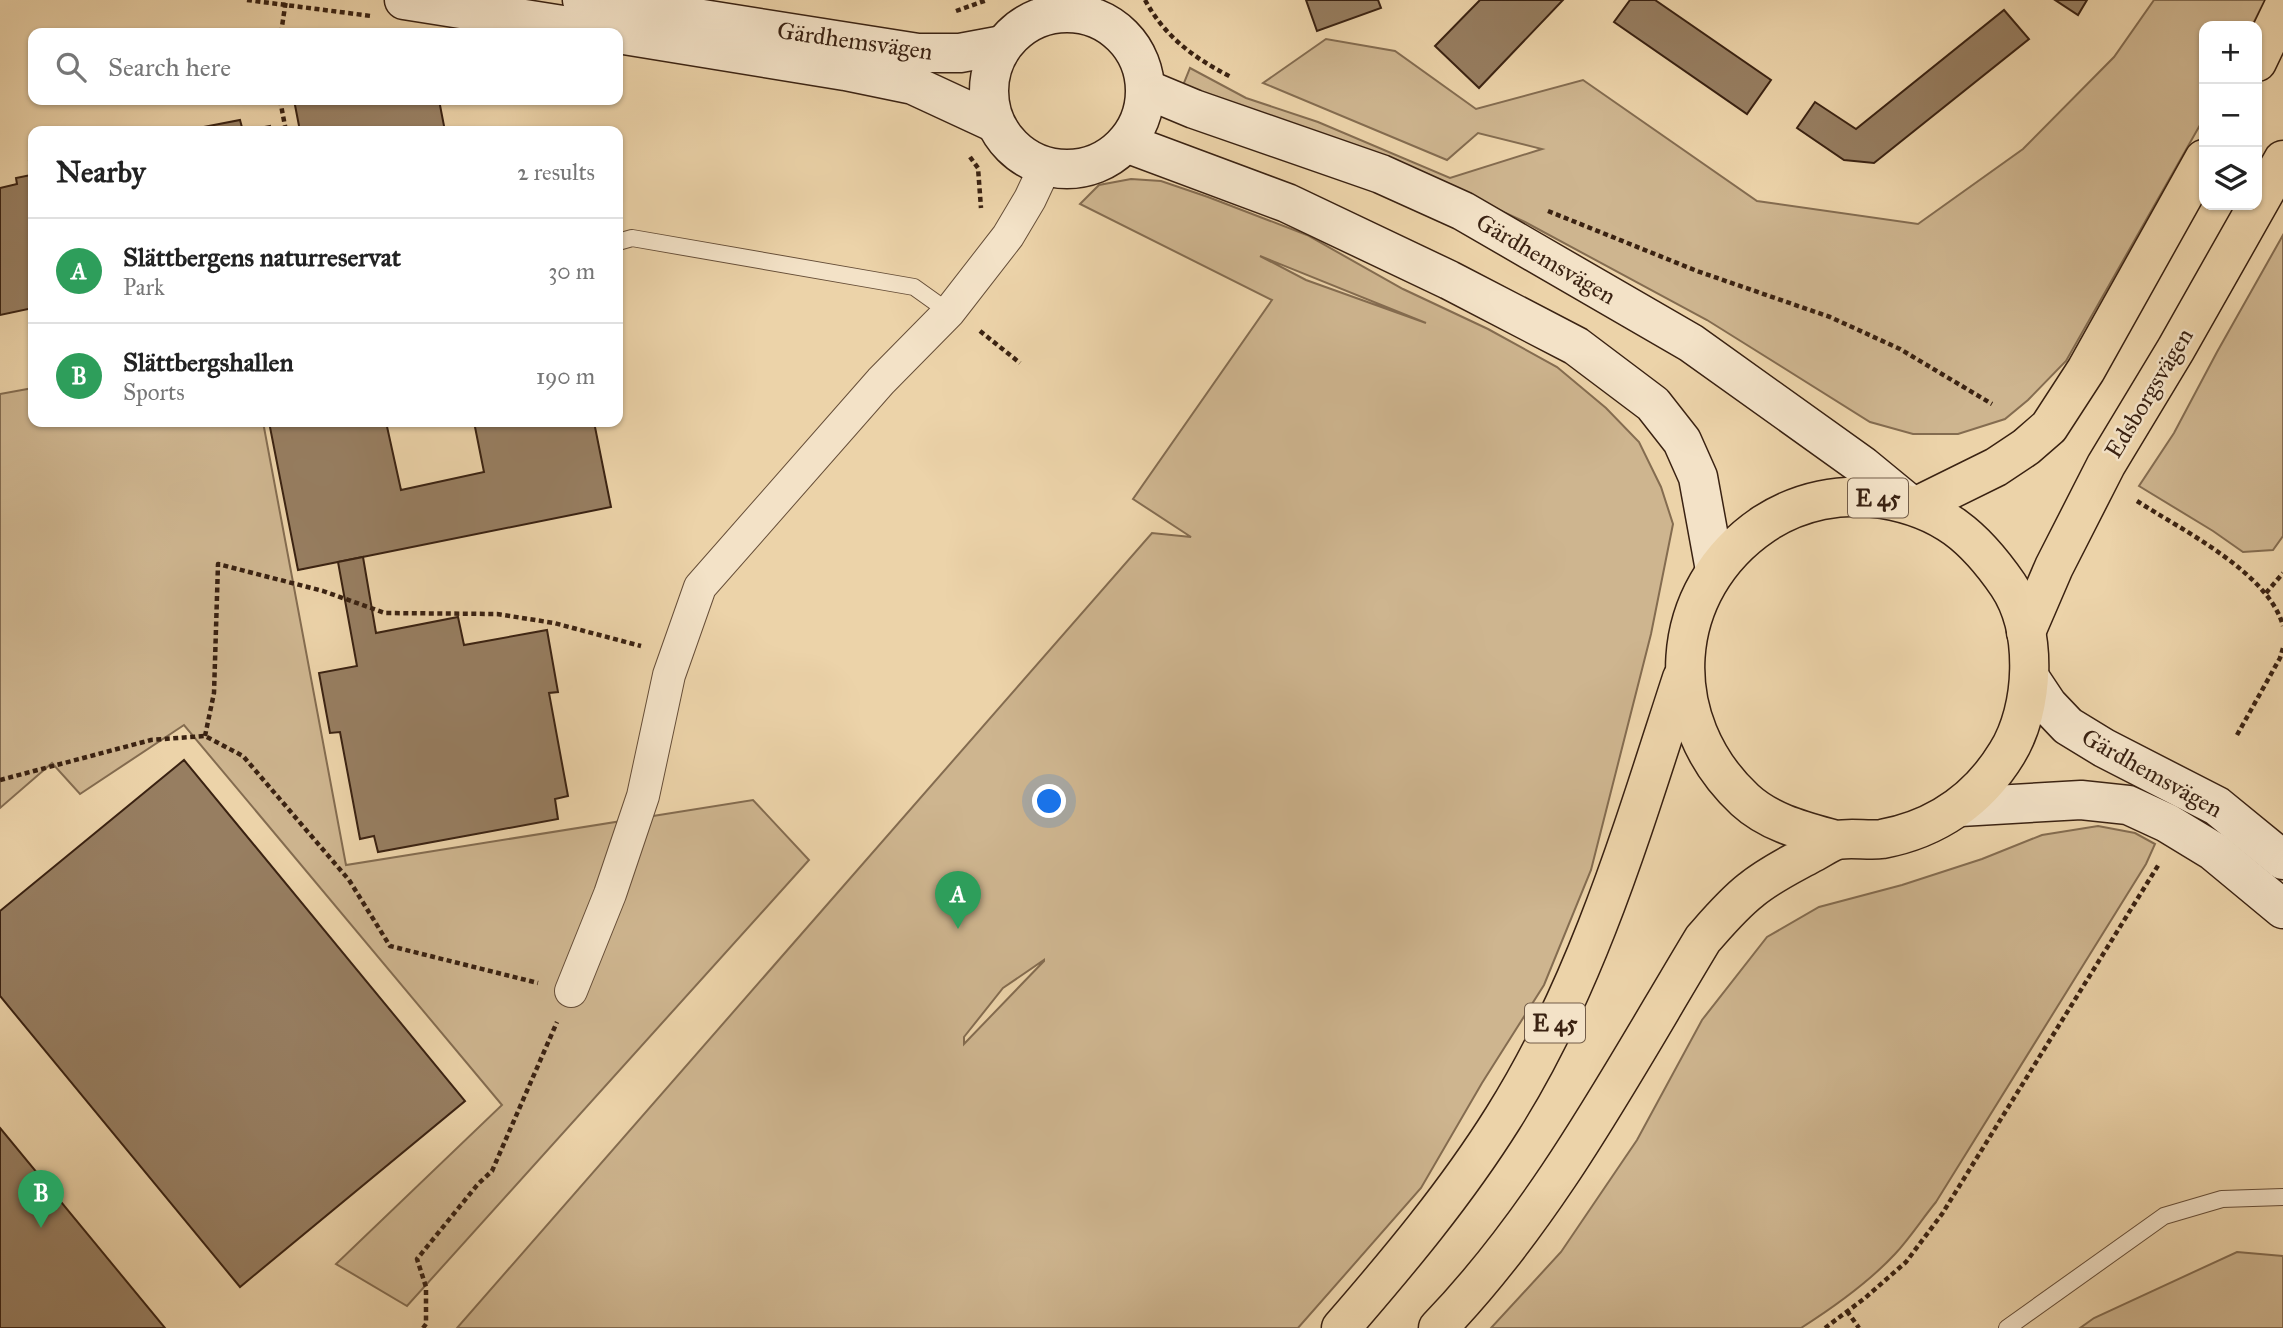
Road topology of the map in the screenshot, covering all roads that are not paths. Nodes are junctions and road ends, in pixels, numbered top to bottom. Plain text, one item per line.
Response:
1 (582, 0) edge
2 (1076, 7) edge
3 (2283, 8) edge
4 (393, 9) edge
5 (562, 28) edge
6 (623, 35) edge
7 (1003, 45) junction
8 (2262, 52) edge
9 (1146, 89) junction
10 (995, 123) junction
11 (1126, 143) junction
12 (2283, 160) edge
13 (1045, 167) junction
14 (2199, 168) edge
15 (623, 241) edge
16 (949, 313) junction
17 (1912, 505) junction
18 (1715, 570) junction
19 (2026, 632) junction
20 (1684, 673) junction
21 (2030, 678) junction
22 (1960, 807) junction
23 (1836, 840) junction
24 (2283, 860) edge
25 (2283, 909) edge
26 (571, 991) road end
27 (2283, 1197) edge
28 (1342, 1328) edge
29 (1438, 1328) edge
30 (2007, 1328) edge

1 - 7 main road, Gärdhemsvägen
2 - 7 main road, Gärdhemsvägen
2 - 9 main road, Gärdhemsvägen
3 - 8 highway
4 - 5 main road, Gärdhemsvägen
6 - 10 main road, Gärdhemsvägen
7 - 10 main road, Gärdhemsvägen
9 - 11 main road, Gärdhemsvägen
9 - 17 main road, Gärdhemsvägen
10 - 13 main road, Gärdhemsvägen
11 - 13 main road, Gärdhemsvägen
11 - 18 main road
12 - 19 highway, Edsborgsvägen / E 45
13 - 16 street
14 - 17 highway, E 45
15 - 16 lane
16 - 26 street
17 - 18 highway, E 45
17 - 19 highway, E 45
18 - 20 highway, E 45
19 - 21 highway, E 45
20 - 23 highway, E 45
20 - 28 highway, E 45
21 - 22 highway, E 45
21 - 24 main road, Gärdhemsvägen
22 - 23 highway, E 45
22 - 25 main road, Gärdhemsvägen
23 - 29 highway, E 45
27 - 30 lane

